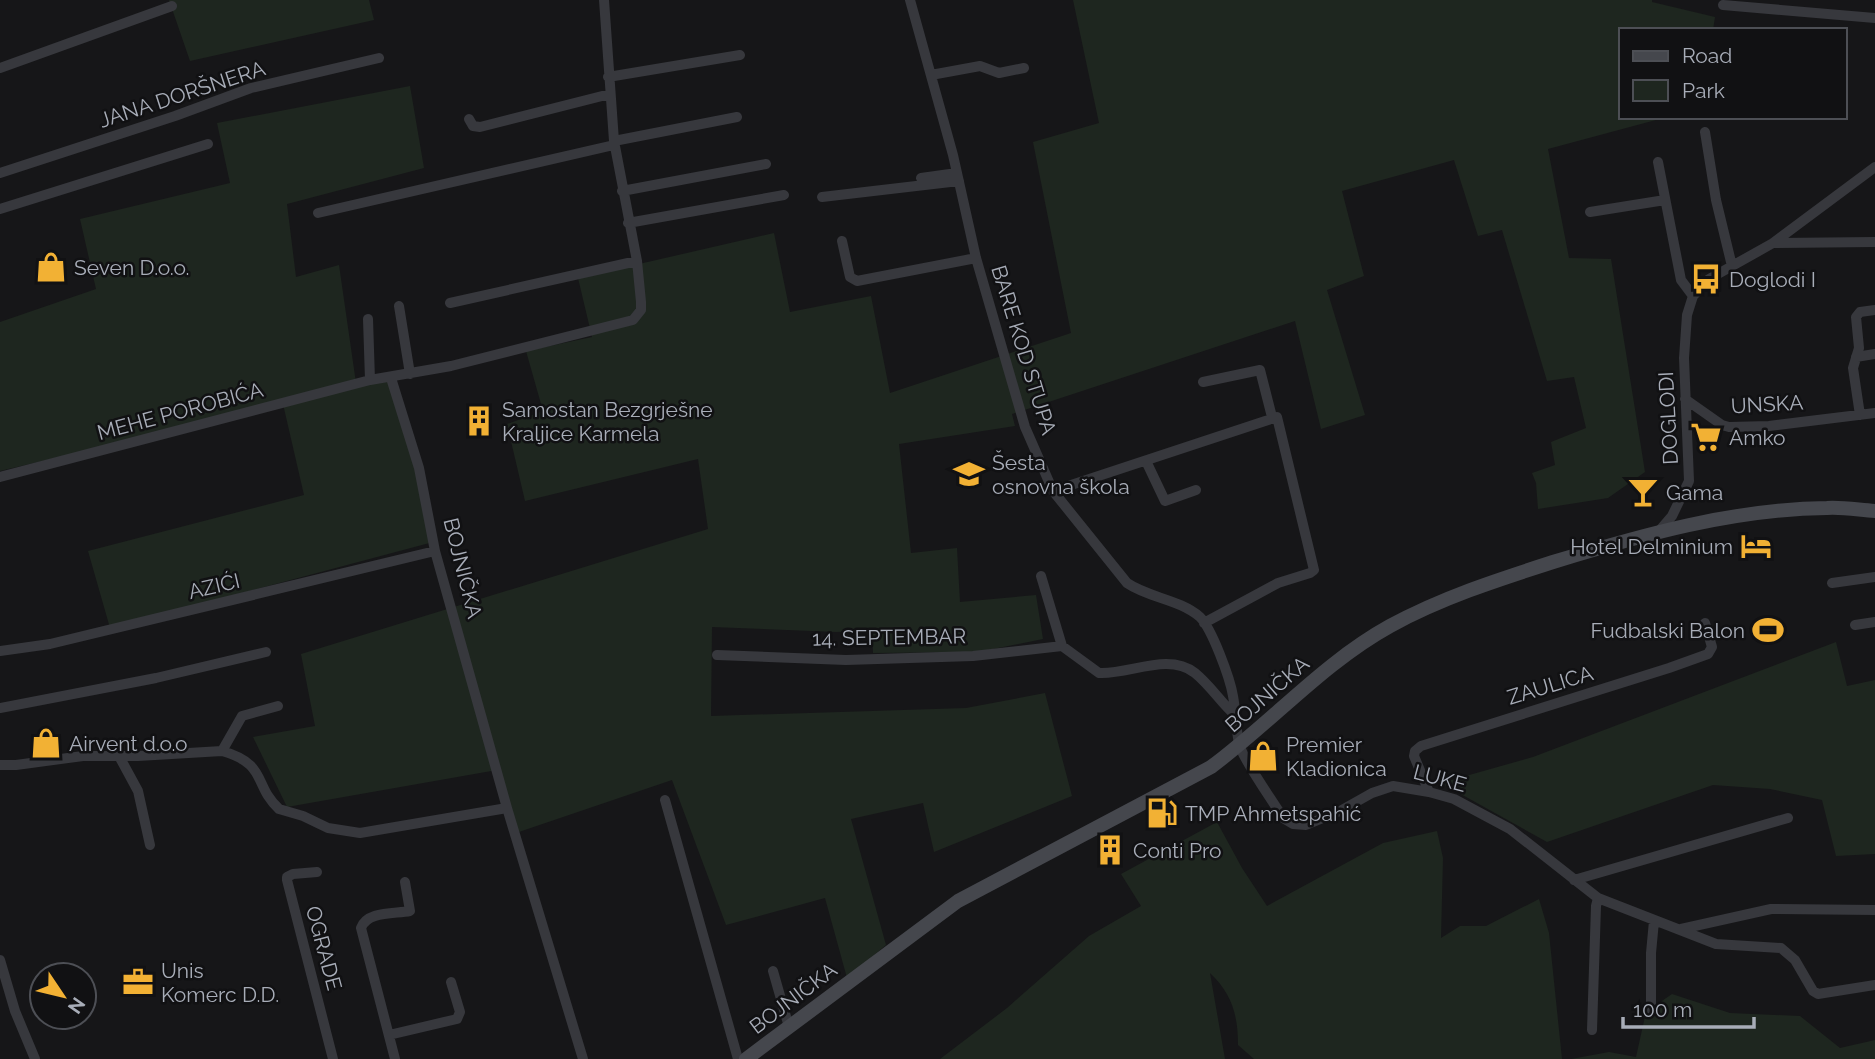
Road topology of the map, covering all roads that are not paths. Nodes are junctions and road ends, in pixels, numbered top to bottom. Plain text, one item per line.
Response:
1 (604, 0) edge
2 (910, 0) edge
3 (1723, 5) dead end
4 (172, 6) dead end
5 (1875, 18) edge
6 (740, 55) dead end
7 (379, 58) dead end
8 (0, 68) edge
9 (1024, 68) dead end
10 (931, 75) junction
11 (608, 77) junction
12 (610, 94) junction
13 (737, 117) dead end
14 (469, 119) dead end
15 (1705, 132) dead end
16 (614, 143) junction
17 (208, 144) dead end
18 (1658, 162) dead end
19 (766, 164) dead end
20 (1875, 167) edge
21 (0, 173) edge
22 (958, 177) junction
23 (845, 189) dead end
24 (622, 191) junction
25 (784, 195) dead end
26 (822, 197) dead end
27 (1665, 200) junction
28 (0, 209) edge
29 (1590, 212) dead end
30 (318, 213) dead end
31 (628, 223) junction
32 (842, 241) dead end
33 (1875, 242) edge
34 (1773, 243) junction
35 (976, 258) junction
36 (637, 261) junction
37 (1732, 266) junction
38 (1693, 296) junction
39 (450, 303) dead end
40 (399, 306) dead end
41 (1875, 310) edge
42 (368, 319) dead end
43 (1875, 355) edge
44 (1856, 357) junction
45 (410, 374) junction
46 (391, 378) junction
47 (370, 380) junction
48 (1203, 382) dead end
49 (1685, 399) junction
50 (1875, 412) edge
51 (1860, 415) junction
52 (1272, 417) junction
53 (1146, 461) junction
54 (0, 477) edge
55 (1196, 490) dead end
56 (1052, 491) junction
57 (1875, 511) edge
58 (1660, 530) junction
59 (435, 551) junction
60 (1041, 576) dead end
61 (1875, 577) edge
62 (1832, 583) dead end
63 (1875, 622) edge
64 (1204, 623) junction
65 (1706, 623) dead end
66 (1855, 625) dead end
67 (1062, 646) junction
68 (0, 651) edge
69 (266, 652) dead end
70 (717, 655) dead end
71 (278, 706) dead end
72 (0, 708) edge
73 (1236, 716) junction
74 (1239, 746) junction
75 (222, 751) junction
76 (119, 757) junction
77 (0, 765) edge
78 (1429, 792) junction
79 (665, 800) dead end
80 (507, 808) junction
81 (1788, 818) dead end
82 (150, 845) dead end
83 (317, 872) dead end
84 (1574, 880) junction
85 (405, 882) dead end
86 (1598, 898) junction
87 (1875, 910) edge
88 (1654, 921) junction
89 (1681, 929) junction
90 (0, 960) edge
91 (773, 971) dead end
92 (451, 982) dead end
93 (1875, 985) edge
94 (1651, 1012) dead end
95 (789, 1027) junction
96 (1592, 1030) dead end
97 (389, 1035) junction
98 (35, 1059) edge
99 (333, 1059) edge
100 (395, 1059) edge
101 (583, 1059) edge
102 (738, 1059) edge
103 (746, 1059) edge

1 - 11 street, MEHE POROBIĆA
2 - 10 street, BARE KOD STUPA
3 - 5 street
4 - 8 street
6 - 11 street
7 - 21 street, JANA DORŠNERA
9 - 10 street
10 - 22 street, BARE KOD STUPA
11 - 12 street, MEHE POROBIĆA
12 - 14 street
12 - 16 street, MEHE POROBIĆA
13 - 16 street
15 - 37 street
16 - 24 street, MEHE POROBIĆA
16 - 30 street
17 - 28 street
18 - 27 street
19 - 24 street
20 - 34 street
22 - 23 street
22 - 26 street
22 - 35 street, BARE KOD STUPA
24 - 31 street, MEHE POROBIĆA
25 - 31 street
27 - 29 street
27 - 38 street
31 - 36 street, MEHE POROBIĆA
32 - 35 street, BARE KOD STUPA
33 - 34 street
34 - 37 street
35 - 56 street, BARE KOD STUPA
36 - 39 street
36 - 45 street, MEHE POROBIĆA
37 - 38 street
38 - 49 street, DOGLODI
40 - 45 street
41 - 44 street
42 - 47 street
43 - 44 street
44 - 51 street
45 - 46 street, MEHE POROBIĆA
46 - 47 street, MEHE POROBIĆA
46 - 59 street, BOJNIČKA
47 - 54 street, MEHE POROBIĆA
48 - 52 street
49 - 51 street, UNSKA
49 - 58 street, DOGLODI
50 - 51 street, UNSKA
52 - 53 street
52 - 64 street
53 - 55 street
53 - 56 street
56 - 64 street, BARE KOD STUPA
57 - 58 main road, BOJNIČKA
58 - 74 main road, BOJNIČKA
59 - 68 street, AZIĆI
59 - 80 street, BOJNIČKA
60 - 67 street
61 - 62 street
63 - 66 street
64 - 73 street, BARE KOD STUPA
65 - 78 street, ZAULICA
67 - 70 street, 14. SEPTEMBAR
67 - 73 street
69 - 72 street
71 - 75 street
73 - 74 street, BARE KOD STUPA
74 - 78 street, LUKE
74 - 95 main road, BOJNIČKA
75 - 76 street
75 - 80 street
76 - 77 street
76 - 82 street
78 - 84 street, LUKE
79 - 102 street, BOJNIČKA
80 - 101 street, BOJNIČKA
81 - 84 street
83 - 99 street, OGRADE
84 - 86 street, LUKE
85 - 97 street
86 - 88 street, LUKE
86 - 96 street
87 - 89 street, LUKE
88 - 89 street, LUKE
88 - 94 street
89 - 93 street, LUKE
90 - 98 street
91 - 95 street
92 - 97 street
95 - 103 main road, BOJNIČKA
97 - 100 street

